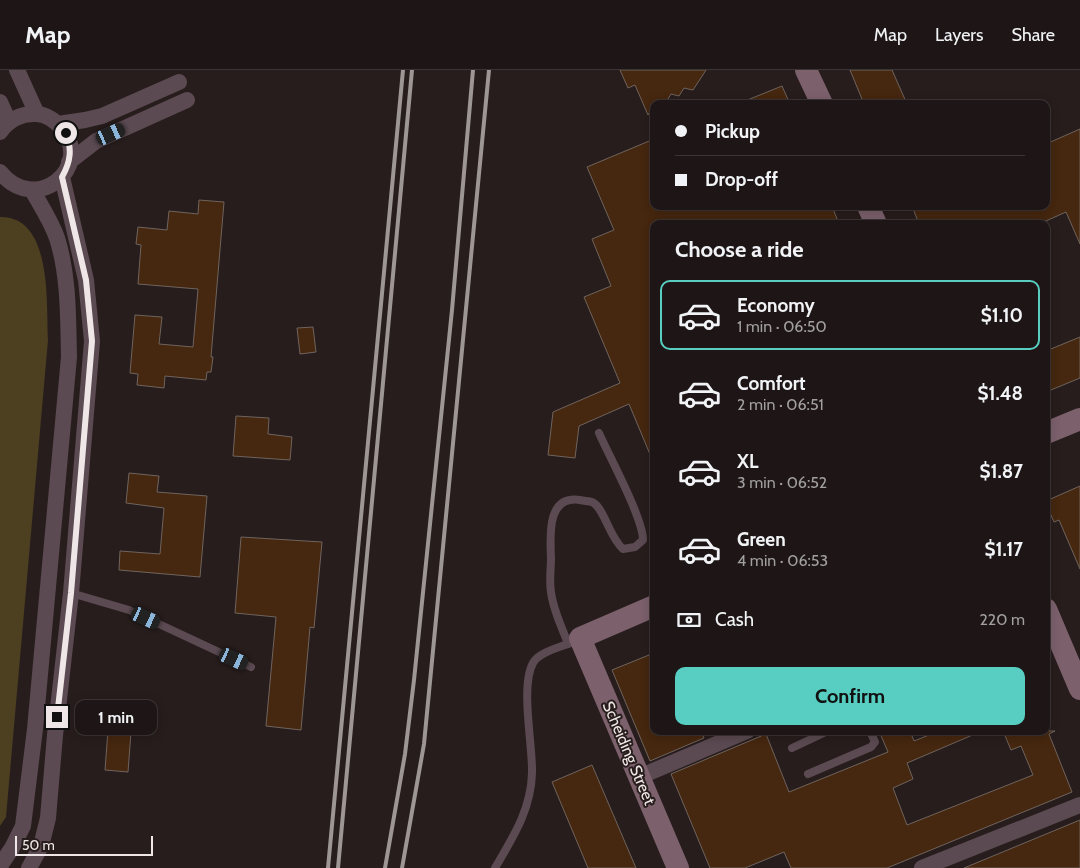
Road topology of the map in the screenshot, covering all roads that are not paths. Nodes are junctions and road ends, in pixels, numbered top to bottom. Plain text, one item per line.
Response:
1 (17, 70) edge
2 (806, 70) edge
3 (179, 82) dead end
4 (187, 100) dead end
5 (820, 100) edge
6 (0, 102) edge
7 (37, 114) junction
8 (58, 124) junction
9 (4, 127) edge
10 (69, 162) junction
11 (62, 177) junction
12 (2, 178) edge
13 (32, 190) junction
14 (1080, 419) edge
15 (1050, 431) edge
16 (598, 433) dead end
17 (71, 593) junction
18 (650, 608) edge
19 (1050, 618) edge
20 (574, 641) junction
21 (251, 667) dead end
22 (1080, 689) edge
23 (738, 735) edge
24 (820, 735) edge
25 (871, 735) edge
26 (792, 748) dead end
27 (808, 774) dead end
28 (639, 777) junction
29 (1080, 805) edge
30 (0, 866) edge
31 (29, 868) edge
32 (495, 868) edge
33 (678, 868) edge
34 (922, 868) edge

1 - 7 street
2 - 5 main road
3 - 8 street
4 - 10 street
6 - 9 street
7 - 8 street
7 - 9 street
8 - 10 street
10 - 11 street
11 - 13 street
11 - 17 street
12 - 13 street
13 - 30 street
14 - 15 main road
16 - 20 lane
17 - 21 lane
17 - 31 street
18 - 20 main road
19 - 22 main road
20 - 28 main road, Scheiding Street
20 - 32 lane
23 - 28 street
24 - 26 lane
25 - 27 lane
28 - 33 main road, Scheiding Street
29 - 34 street

